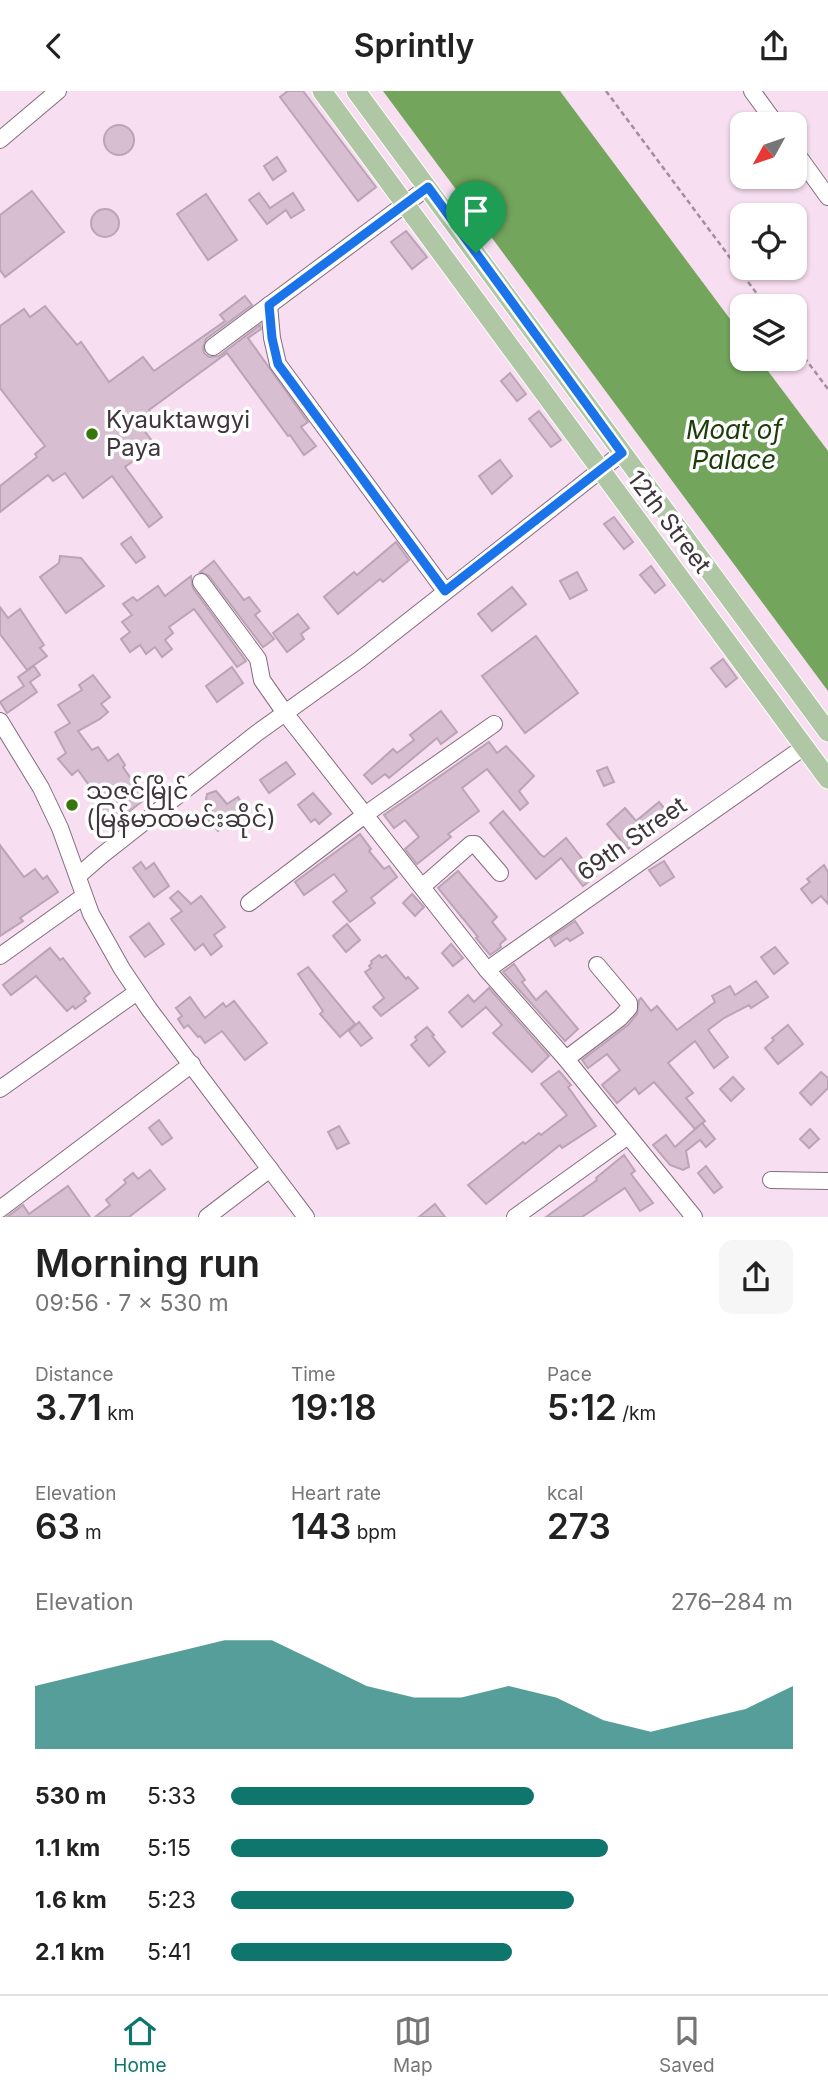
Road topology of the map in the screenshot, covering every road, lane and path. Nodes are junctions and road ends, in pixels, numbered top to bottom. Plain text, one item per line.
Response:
1 (58, 91) edge
2 (323, 91) edge
3 (356, 91) edge
4 (606, 91) edge
5 (752, 91) edge
6 (767, 112) edge
7 (0, 140) edge
8 (807, 168) edge
9 (428, 187) junction
10 (828, 197) edge
11 (407, 204) junction
12 (757, 294) edge
13 (269, 305) junction
14 (213, 347) dead end
15 (807, 361) edge
16 (828, 389) edge
17 (622, 453) junction
18 (600, 470) junction
19 (201, 582) dead end
20 (445, 591) junction
21 (285, 713) junction
22 (0, 722) edge
23 (494, 723) dead end
24 (828, 732) edge
25 (804, 747) junction
26 (828, 779) edge
27 (366, 814) junction
28 (500, 873) dead end
29 (78, 876) junction
30 (422, 886) junction
31 (84, 896) junction
32 (249, 902) dead end
33 (0, 956) edge
34 (597, 965) dead end
35 (487, 970) junction
36 (137, 992) junction
37 (566, 1059) junction
38 (192, 1063) junction
39 (0, 1089) edge
40 (628, 1136) junction
41 (270, 1169) junction
42 (771, 1181) dead end
43 (828, 1181) edge
44 (0, 1209) edge
45 (207, 1217) edge
46 (306, 1217) edge
47 (515, 1217) edge
48 (694, 1217) edge

1 - 7 street
2 - 11 main road, 12th Street
3 - 9 main road, 12th Street
4 - 12 path
5 - 6 street
8 - 10 street
9 - 11 street
9 - 17 main road, 12th Street
11 - 13 street
11 - 18 main road, 12th Street
13 - 14 street
13 - 20 street
15 - 16 path
17 - 18 street
17 - 24 main road, 12th Street
18 - 20 street
18 - 25 main road, 12th Street
19 - 21 street
20 - 21 street
21 - 27 street
21 - 29 street
22 - 29 street
23 - 27 street
25 - 26 main road, 12th Street
25 - 35 street, 69th Street
27 - 30 street
27 - 32 street
28 - 30 street
29 - 31 street
30 - 35 street
31 - 33 street
31 - 36 street
34 - 37 street
35 - 37 street
36 - 38 street
36 - 39 street
37 - 40 street
38 - 41 street
38 - 44 street
40 - 47 street
40 - 48 street
41 - 45 street
41 - 46 street
42 - 43 street

